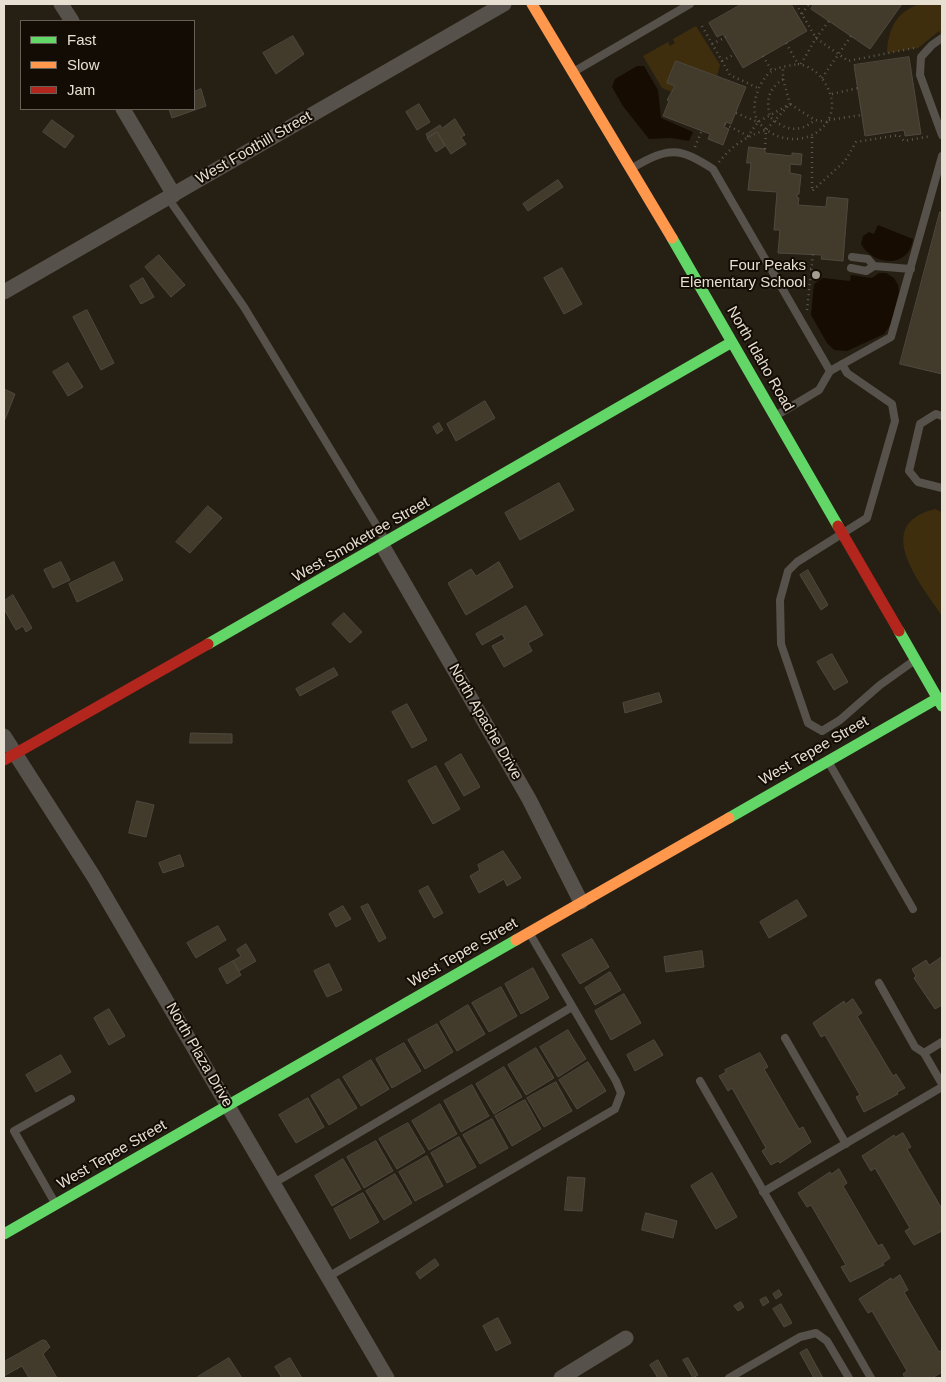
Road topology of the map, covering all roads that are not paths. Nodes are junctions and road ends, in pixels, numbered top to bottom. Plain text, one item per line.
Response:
1 (61, 4) edge
2 (504, 4) edge
3 (532, 4) edge
4 (690, 4) edge
5 (71, 20) edge
6 (942, 38) edge
7 (574, 72) junction
8 (124, 110) edge
9 (942, 134) edge
10 (942, 156) edge
11 (632, 168) junction
12 (171, 196) junction
13 (852, 257) dead end
14 (874, 266) junction
15 (851, 268) dead end
16 (911, 270) junction
17 (4, 292) edge
18 (732, 342) junction
19 (842, 364) junction
20 (830, 371) junction
21 (776, 416) junction
22 (942, 416) edge
23 (942, 488) edge
24 (842, 533) junction
25 (385, 544) junction
26 (916, 660) junction
27 (939, 695) edge
28 (4, 736) edge
29 (10, 757) edge
30 (828, 761) junction
31 (581, 902) junction
32 (913, 909) dead end
33 (528, 933) junction
34 (879, 983) dead end
35 (572, 1007) junction
36 (785, 1038) dead end
37 (942, 1042) edge
38 (924, 1053) junction
39 (700, 1081) dead end
40 (942, 1085) edge
41 (71, 1099) dead end
42 (229, 1106) junction
43 (846, 1144) junction
44 (274, 1183) junction
45 (763, 1192) junction
46 (56, 1205) junction
47 (4, 1234) edge
48 (328, 1277) junction
49 (626, 1338) dead end
50 (387, 1378) edge
51 (561, 1378) edge
52 (729, 1378) edge
53 (849, 1378) edge
54 (872, 1378) edge

1 - 5 street
2 - 12 street, West Foothill Street
3 - 7 street, North Idaho Road
4 - 7 lane
6 - 9 lane
7 - 11 street, North Idaho Road
8 - 12 street
10 - 16 lane
11 - 18 street, North Idaho Road
11 - 20 lane
12 - 17 street, West Foothill Street
12 - 25 lane
13 - 14 lane
14 - 15 lane
14 - 16 lane
16 - 19 lane
18 - 21 street, North Idaho Road
18 - 25 street, West Smoketree Street
19 - 20 lane
19 - 24 lane
20 - 21 lane
21 - 24 street, North Idaho Road
22 - 23 lane
24 - 26 street, North Idaho Road
24 - 26 lane
25 - 29 street, West Smoketree Street
25 - 31 street, North Apache Drive
26 - 27 street, North Idaho Road
27 - 30 street, West Tepee Street
28 - 29 street, North Plaza Drive
29 - 42 street, North Plaza Drive
30 - 31 street, West Tepee Street
30 - 32 lane
31 - 33 street, West Tepee Street
33 - 35 lane
33 - 42 street, West Tepee Street
34 - 38 lane
35 - 44 lane
35 - 48 lane
36 - 43 lane
37 - 38 lane
38 - 40 lane
39 - 45 lane
40 - 43 lane
41 - 46 lane
42 - 44 street, North Plaza Drive
42 - 46 street, West Tepee Street
43 - 45 lane
44 - 48 street, North Plaza Drive
45 - 54 lane
46 - 47 street, West Tepee Street
48 - 50 street, North Plaza Drive
49 - 51 street
52 - 53 lane

